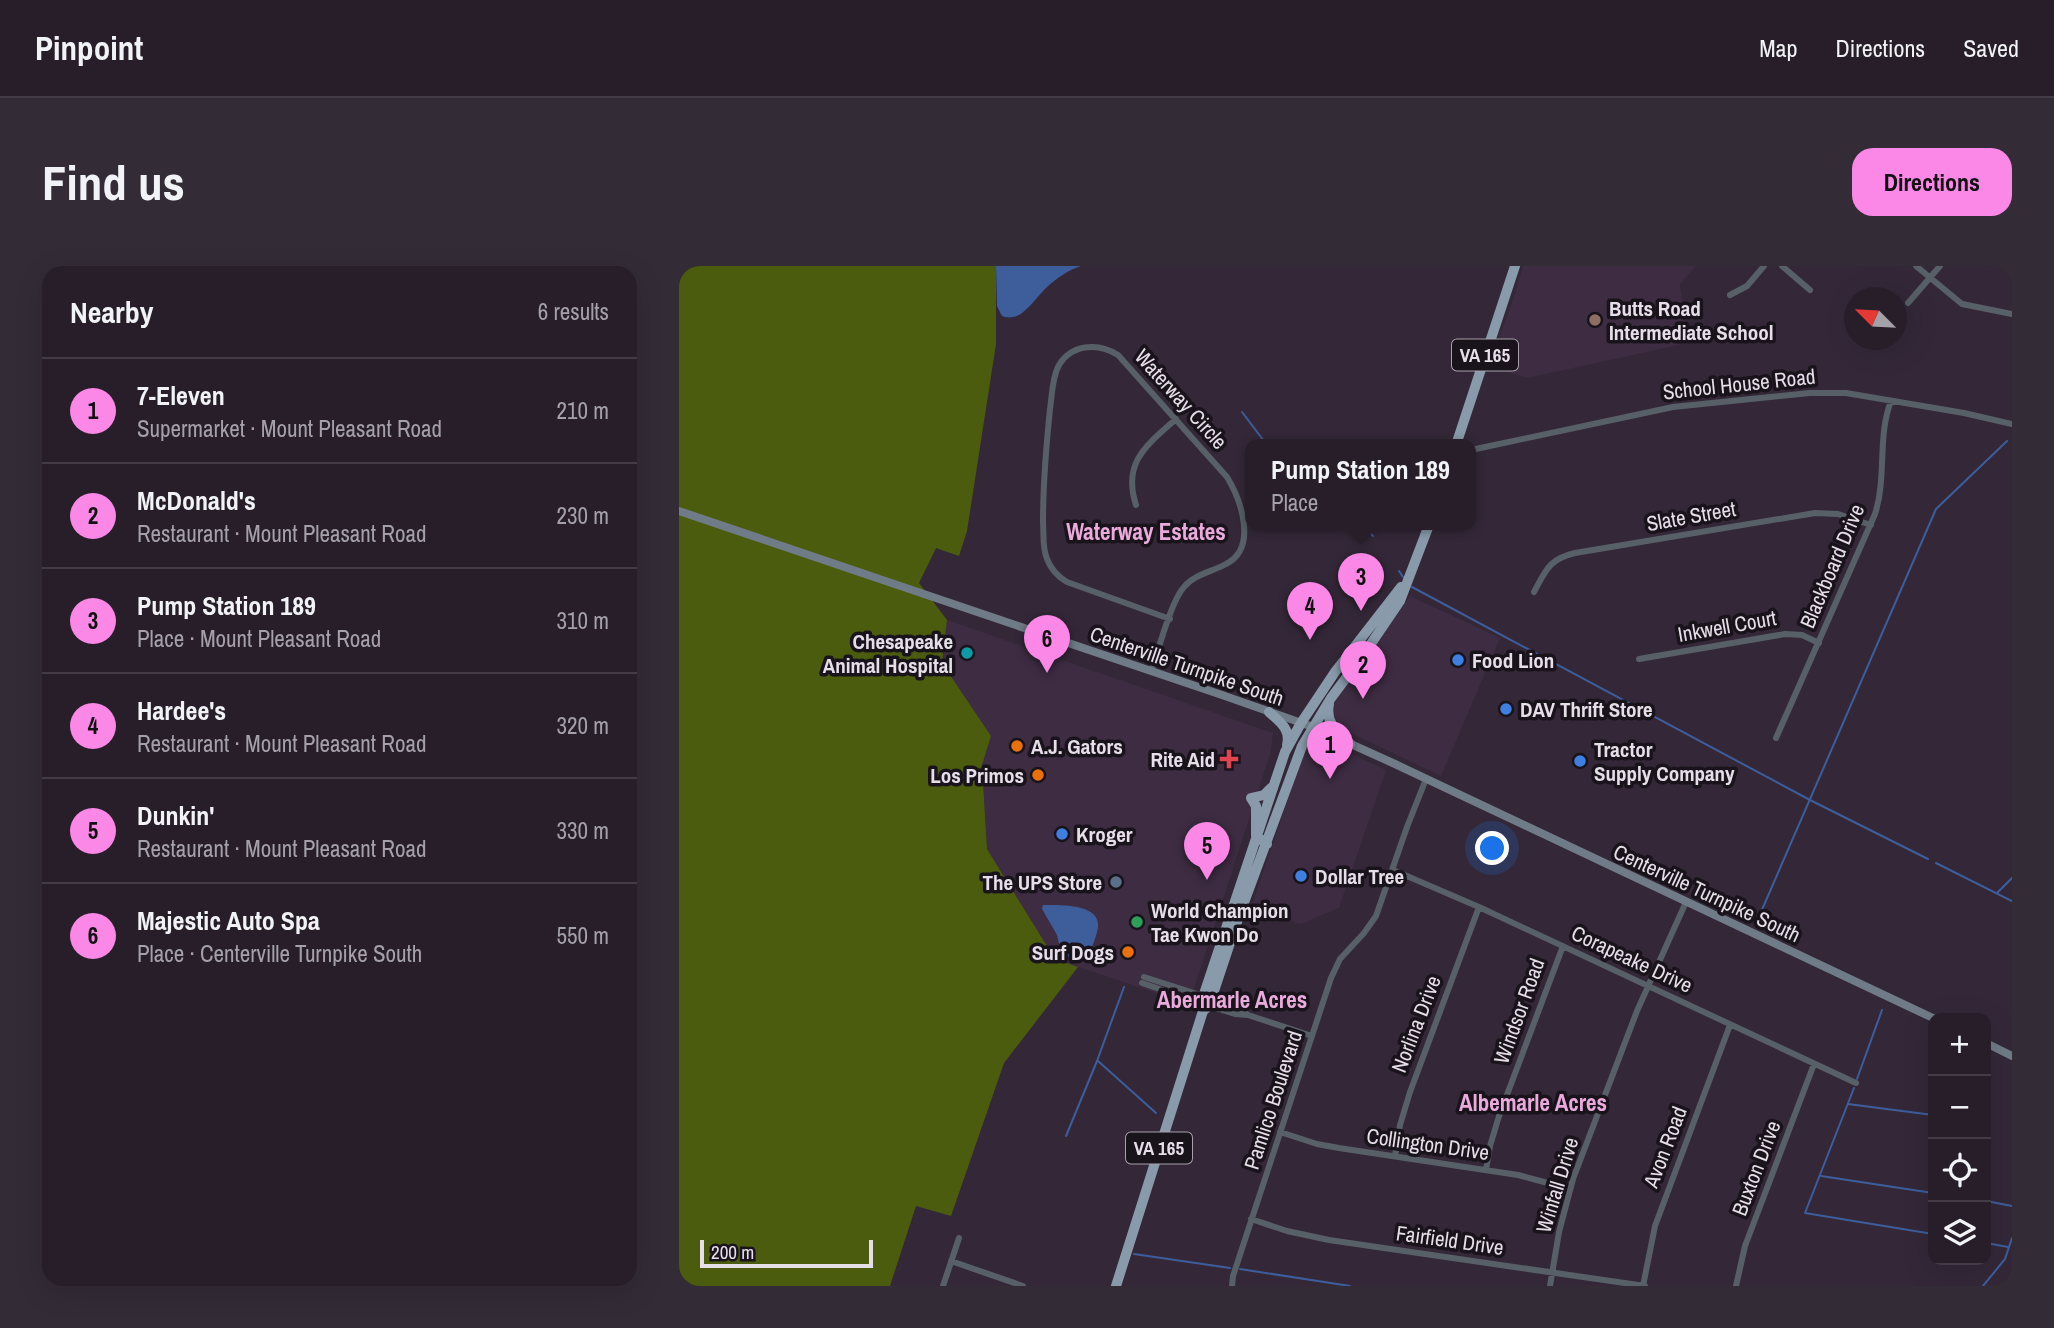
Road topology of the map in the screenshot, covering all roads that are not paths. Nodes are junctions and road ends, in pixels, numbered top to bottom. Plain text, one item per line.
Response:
1 (1515, 266) edge
2 (1764, 266) edge
3 (1782, 266) edge
4 (1916, 266) edge
5 (1940, 266) edge
6 (1930, 278) junction
7 (1810, 290) dead end
8 (1730, 295) dead end
9 (1908, 303) dead end
10 (2012, 314) edge
11 (1891, 401) junction
12 (1176, 419) junction
13 (2012, 424) edge
14 (1458, 439) edge
15 (1476, 449) edge
16 (1136, 505) dead end
17 (679, 511) edge
18 (1871, 525) junction
19 (1427, 530) edge
20 (1409, 577) junction
21 (1534, 592) dead end
22 (1170, 618) junction
23 (1819, 643) junction
24 (1639, 659) dead end
25 (1151, 672) junction
26 (1331, 698) junction
27 (1269, 712) junction
28 (1301, 723) junction
29 (1313, 727) junction
30 (1776, 738) dead end
31 (1350, 744) junction
32 (1285, 752) junction
33 (1426, 779) junction
34 (1271, 788) junction
35 (1256, 836) junction
36 (1267, 844) junction
37 (1392, 870) junction
38 (1686, 902) junction
39 (1479, 907) junction
40 (1563, 946) junction
41 (1143, 980) dead end
42 (1647, 986) junction
43 (1206, 1003) junction
44 (1928, 1016) edge
45 (1730, 1024) junction
46 (1313, 1036) junction
47 (1991, 1046) edge
48 (2012, 1056) edge
49 (1814, 1064) junction
50 (1856, 1083) dead end
51 (1280, 1132) junction
52 (1395, 1156) junction
53 (1486, 1170) junction
54 (1570, 1189) junction
55 (1251, 1219) junction
56 (959, 1238) dead end
57 (951, 1261) junction
58 (1552, 1273) junction
59 (943, 1286) edge
60 (1023, 1286) edge
61 (1116, 1286) edge
62 (1231, 1286) edge
63 (1550, 1286) edge
64 (1644, 1286) edge
65 (1736, 1286) edge

1 - 14 highway, VA 165
2 - 8 street
3 - 7 street
4 - 6 street
5 - 6 street
6 - 9 street
6 - 10 street
11 - 13 street, School House Road
11 - 15 street, School House Road
11 - 18 street, Blackboard Drive
12 - 16 street
12 - 22 street, Waterway Circle
12 - 22 street, Waterway Circle
17 - 25 main road, Centerville Turnpike South
18 - 21 street, Slate Street
18 - 23 street, Blackboard Drive
19 - 20 highway, VA 165
20 - 26 highway, VA 165
20 - 28 highway, VA 165
22 - 25 street, Waterway Circle
23 - 24 street, Inkwell Court
23 - 30 street, Blackboard Drive
25 - 27 main road, Centerville Turnpike South
26 - 29 highway, VA 165
26 - 31 highway
27 - 28 main road, Centerville Turnpike South
27 - 32 highway
28 - 29 main road, Centerville Turnpike South
28 - 32 highway, VA 165
29 - 31 main road, Centerville Turnpike South
29 - 36 highway, VA 165
31 - 33 main road, Centerville Turnpike South
32 - 34 highway, VA 165
33 - 37 street, Pamlico Boulevard
33 - 38 main road, Centerville Turnpike South
34 - 35 highway, VA 165
34 - 35 highway
35 - 36 highway
35 - 43 highway, VA 165
36 - 43 highway, VA 165
37 - 39 street, Corapeake Drive
37 - 46 street, Pamlico Boulevard
38 - 42 street, Winfall Drive
38 - 44 main road, Centerville Turnpike South
39 - 40 street, Corapeake Drive
39 - 52 street, Norlina Drive
40 - 42 street, Corapeake Drive
40 - 53 street, Windsor Road
41 - 43 street
42 - 45 street, Corapeake Drive
42 - 54 street, Winfall Drive
43 - 46 street
43 - 61 highway, VA 165
45 - 49 street, Corapeake Drive
45 - 64 street, Avon Road
46 - 51 street, Pamlico Boulevard
47 - 48 main road
49 - 50 street, Corapeake Drive
49 - 65 street, Buxton Drive
51 - 52 street, Collington Drive
51 - 55 street, Pamlico Boulevard
52 - 53 street, Collington Drive
53 - 54 street, Collington Drive
54 - 58 street, Winfall Drive
55 - 58 street, Fairfield Drive
55 - 62 street, Pamlico Boulevard
56 - 57 street
57 - 59 street
57 - 60 street
58 - 63 street, Winfall Drive
58 - 64 street, Fairfield Drive

